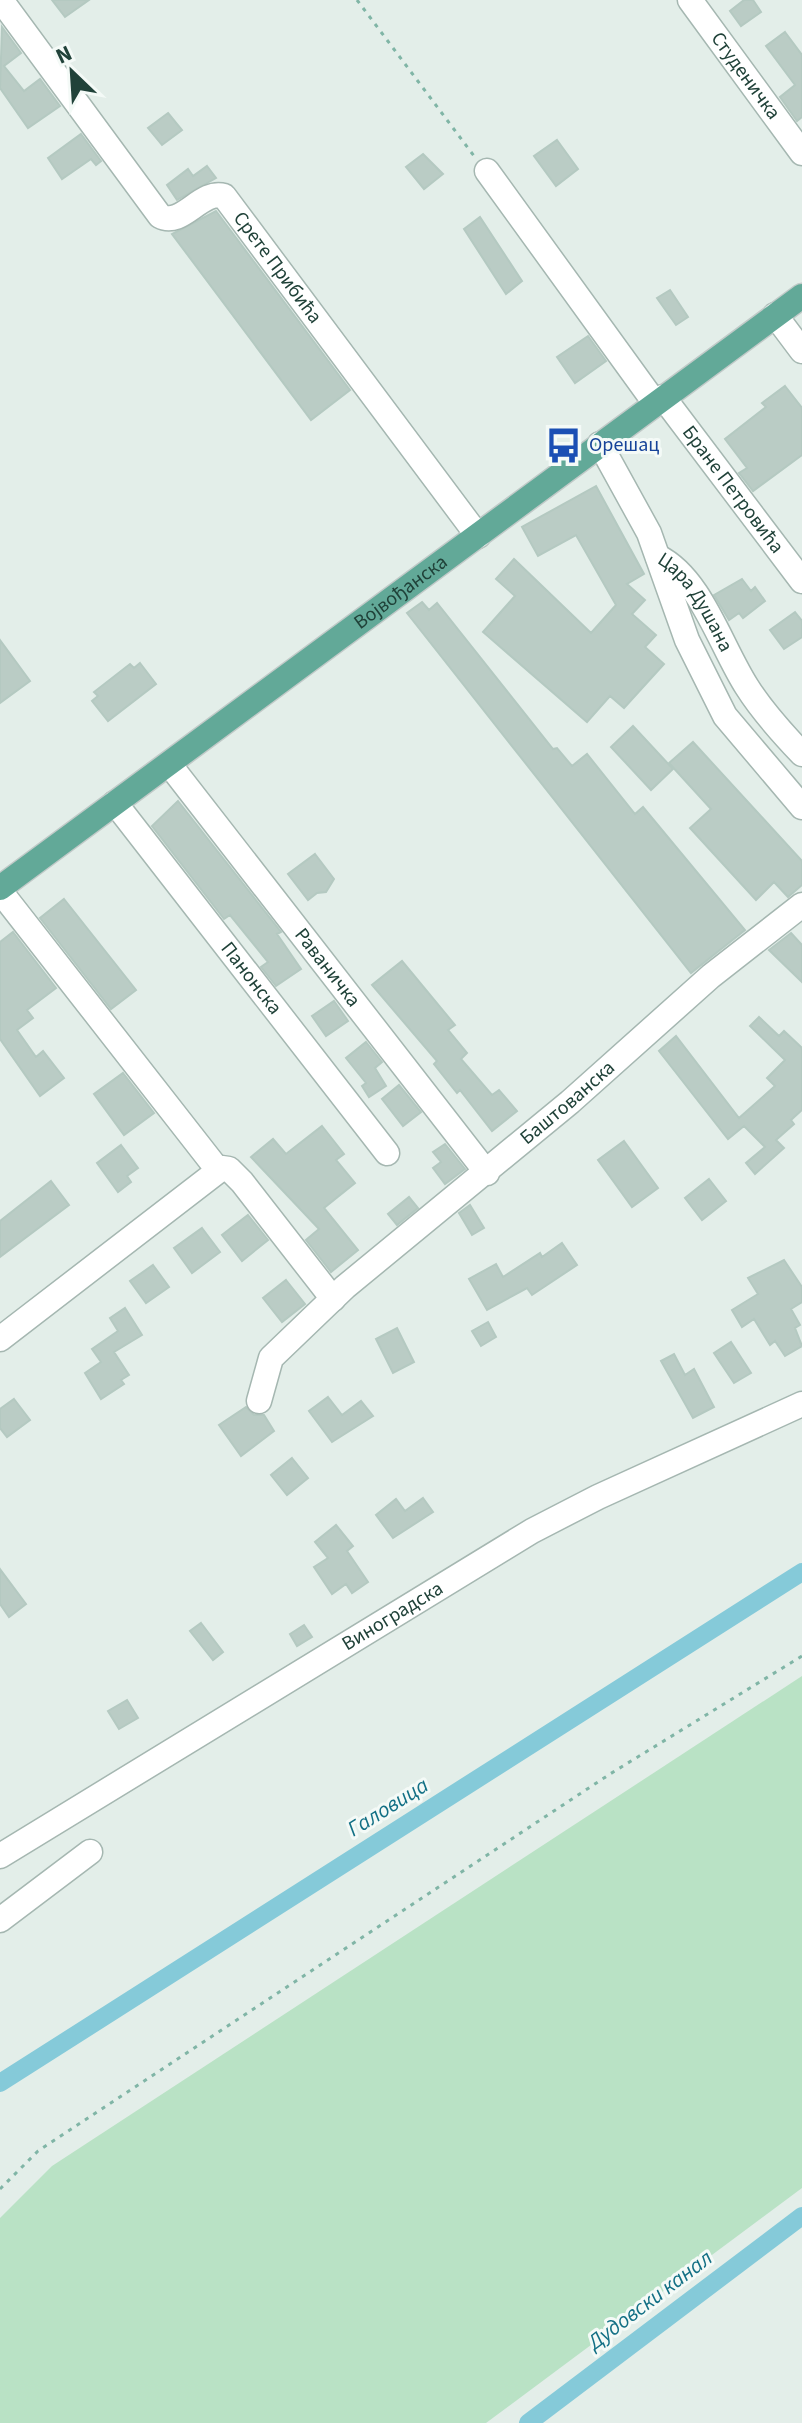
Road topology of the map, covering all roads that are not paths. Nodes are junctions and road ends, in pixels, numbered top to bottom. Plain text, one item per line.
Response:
1 (1, 0) edge
2 (690, 0) edge
3 (802, 153) edge
4 (487, 171) road end
5 (802, 296) edge
6 (775, 315) junction
7 (802, 351) edge
8 (659, 400) junction
9 (600, 444) junction
10 (478, 536) junction
11 (658, 557) junction
12 (802, 581) edge
13 (802, 754) edge
14 (169, 764) junction
15 (115, 803) junction
16 (802, 807) edge
17 (0, 890) edge
18 (802, 905) edge
19 (387, 1153) dead end
20 (218, 1170) junction
21 (487, 1173) junction
22 (333, 1299) junction
23 (0, 1339) edge
24 (259, 1401) dead end
25 (802, 1404) edge
26 (90, 1852) dead end
27 (0, 1856) edge
28 (0, 1920) edge

1 - 10 street, Срете Прибића
2 - 3 street, Студеничка
4 - 8 street, Бране Петровића
5 - 6 main road, Војвођанска
6 - 7 street
6 - 8 main road, Војвођанска
8 - 9 main road, Војвођанска
8 - 12 street, Бране Петровића
9 - 10 main road, Војвођанска
9 - 11 street, Цара Душана
10 - 14 main road, Војвођанска
11 - 13 street, Цара Душана
11 - 16 street
14 - 15 main road, Војвођанска
14 - 21 street, Раваничка
15 - 17 main road, Војвођанска
15 - 19 street, Панонска
17 - 20 street
18 - 21 street, Баштованска
20 - 22 street
20 - 23 street
21 - 22 street, Баштованска
22 - 24 street, Баштованска
25 - 27 street, Виноградска
26 - 28 street

